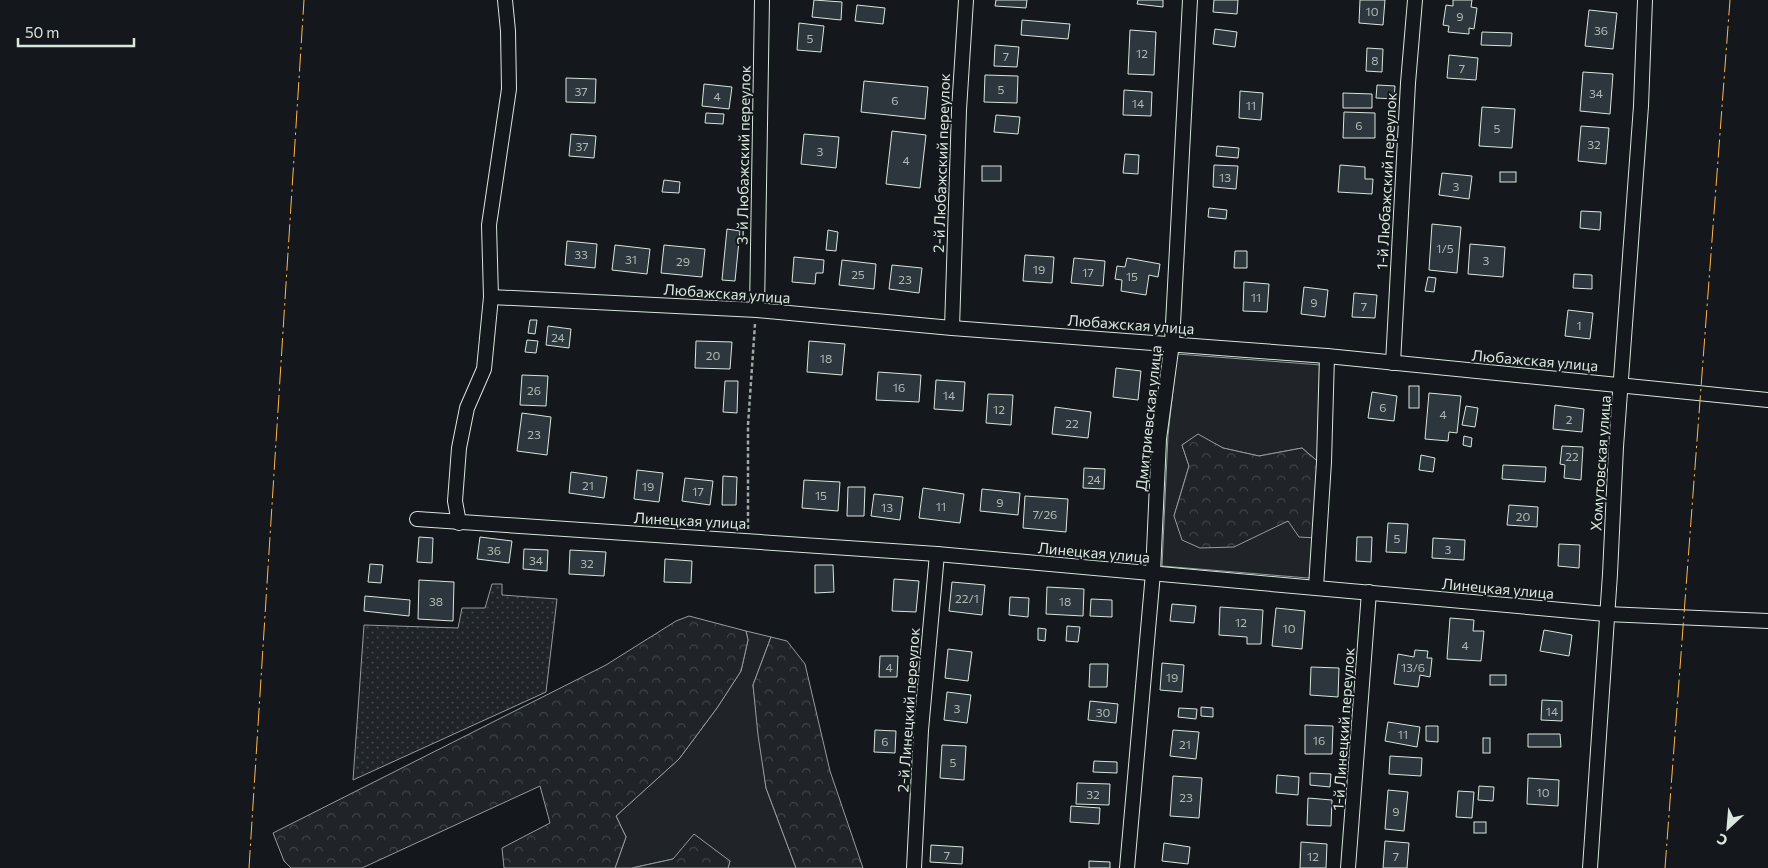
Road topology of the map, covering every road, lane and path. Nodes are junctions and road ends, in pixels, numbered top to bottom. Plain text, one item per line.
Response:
1 (505, 0) edge
2 (762, 0) edge
3 (966, 0) edge
4 (1190, 0) edge
5 (1415, 0) edge
6 (1645, 0) edge
7 (491, 297) junction
8 (757, 310) junction
9 (952, 328) junction
10 (1172, 343) junction
11 (1328, 356) junction
12 (1393, 363) junction
13 (1621, 384) junction
14 (1768, 400) edge
15 (418, 519) dead end
16 (459, 523) junction
17 (748, 540) junction
18 (937, 554) junction
19 (1153, 573) junction
20 (1316, 587) junction
21 (1369, 592) junction
22 (1606, 614) junction
23 (1768, 622) edge
24 (914, 868) edge
25 (1127, 868) edge
26 (1348, 868) edge
27 (1590, 868) edge

1 - 7 street
2 - 8 street, 3-й Любажский переулок
3 - 9 street, 2-й Любажский переулок
4 - 10 street, Дмитриевская улица
5 - 12 street, 1-й Любажский переулок
6 - 13 street, Хомутовская улица
7 - 8 street, Любажская улица
7 - 16 street
8 - 9 street, Любажская улица
8 - 17 path
9 - 10 street, Любажская улица
10 - 11 street, Любажская улица
10 - 19 street, Дмитриевская улица
11 - 12 street, Любажская улица
11 - 20 street
12 - 13 street, Любажская улица
13 - 14 street, Любажская улица
13 - 22 street, Хомутовская улица
15 - 16 street, Линецкая улица
16 - 17 street, Линецкая улица
17 - 18 street, Линецкая улица
18 - 19 street, Линецкая улица
18 - 24 street, 2-й Линецкий переулок
19 - 20 street, Линецкая улица
19 - 25 street, Дмитриевская улица
20 - 21 street, Линецкая улица
21 - 22 street, Линецкая улица
21 - 26 street, 1-й Линецкий переулок
22 - 23 street, Линецкая улица
22 - 27 street, Хомутовская улица

